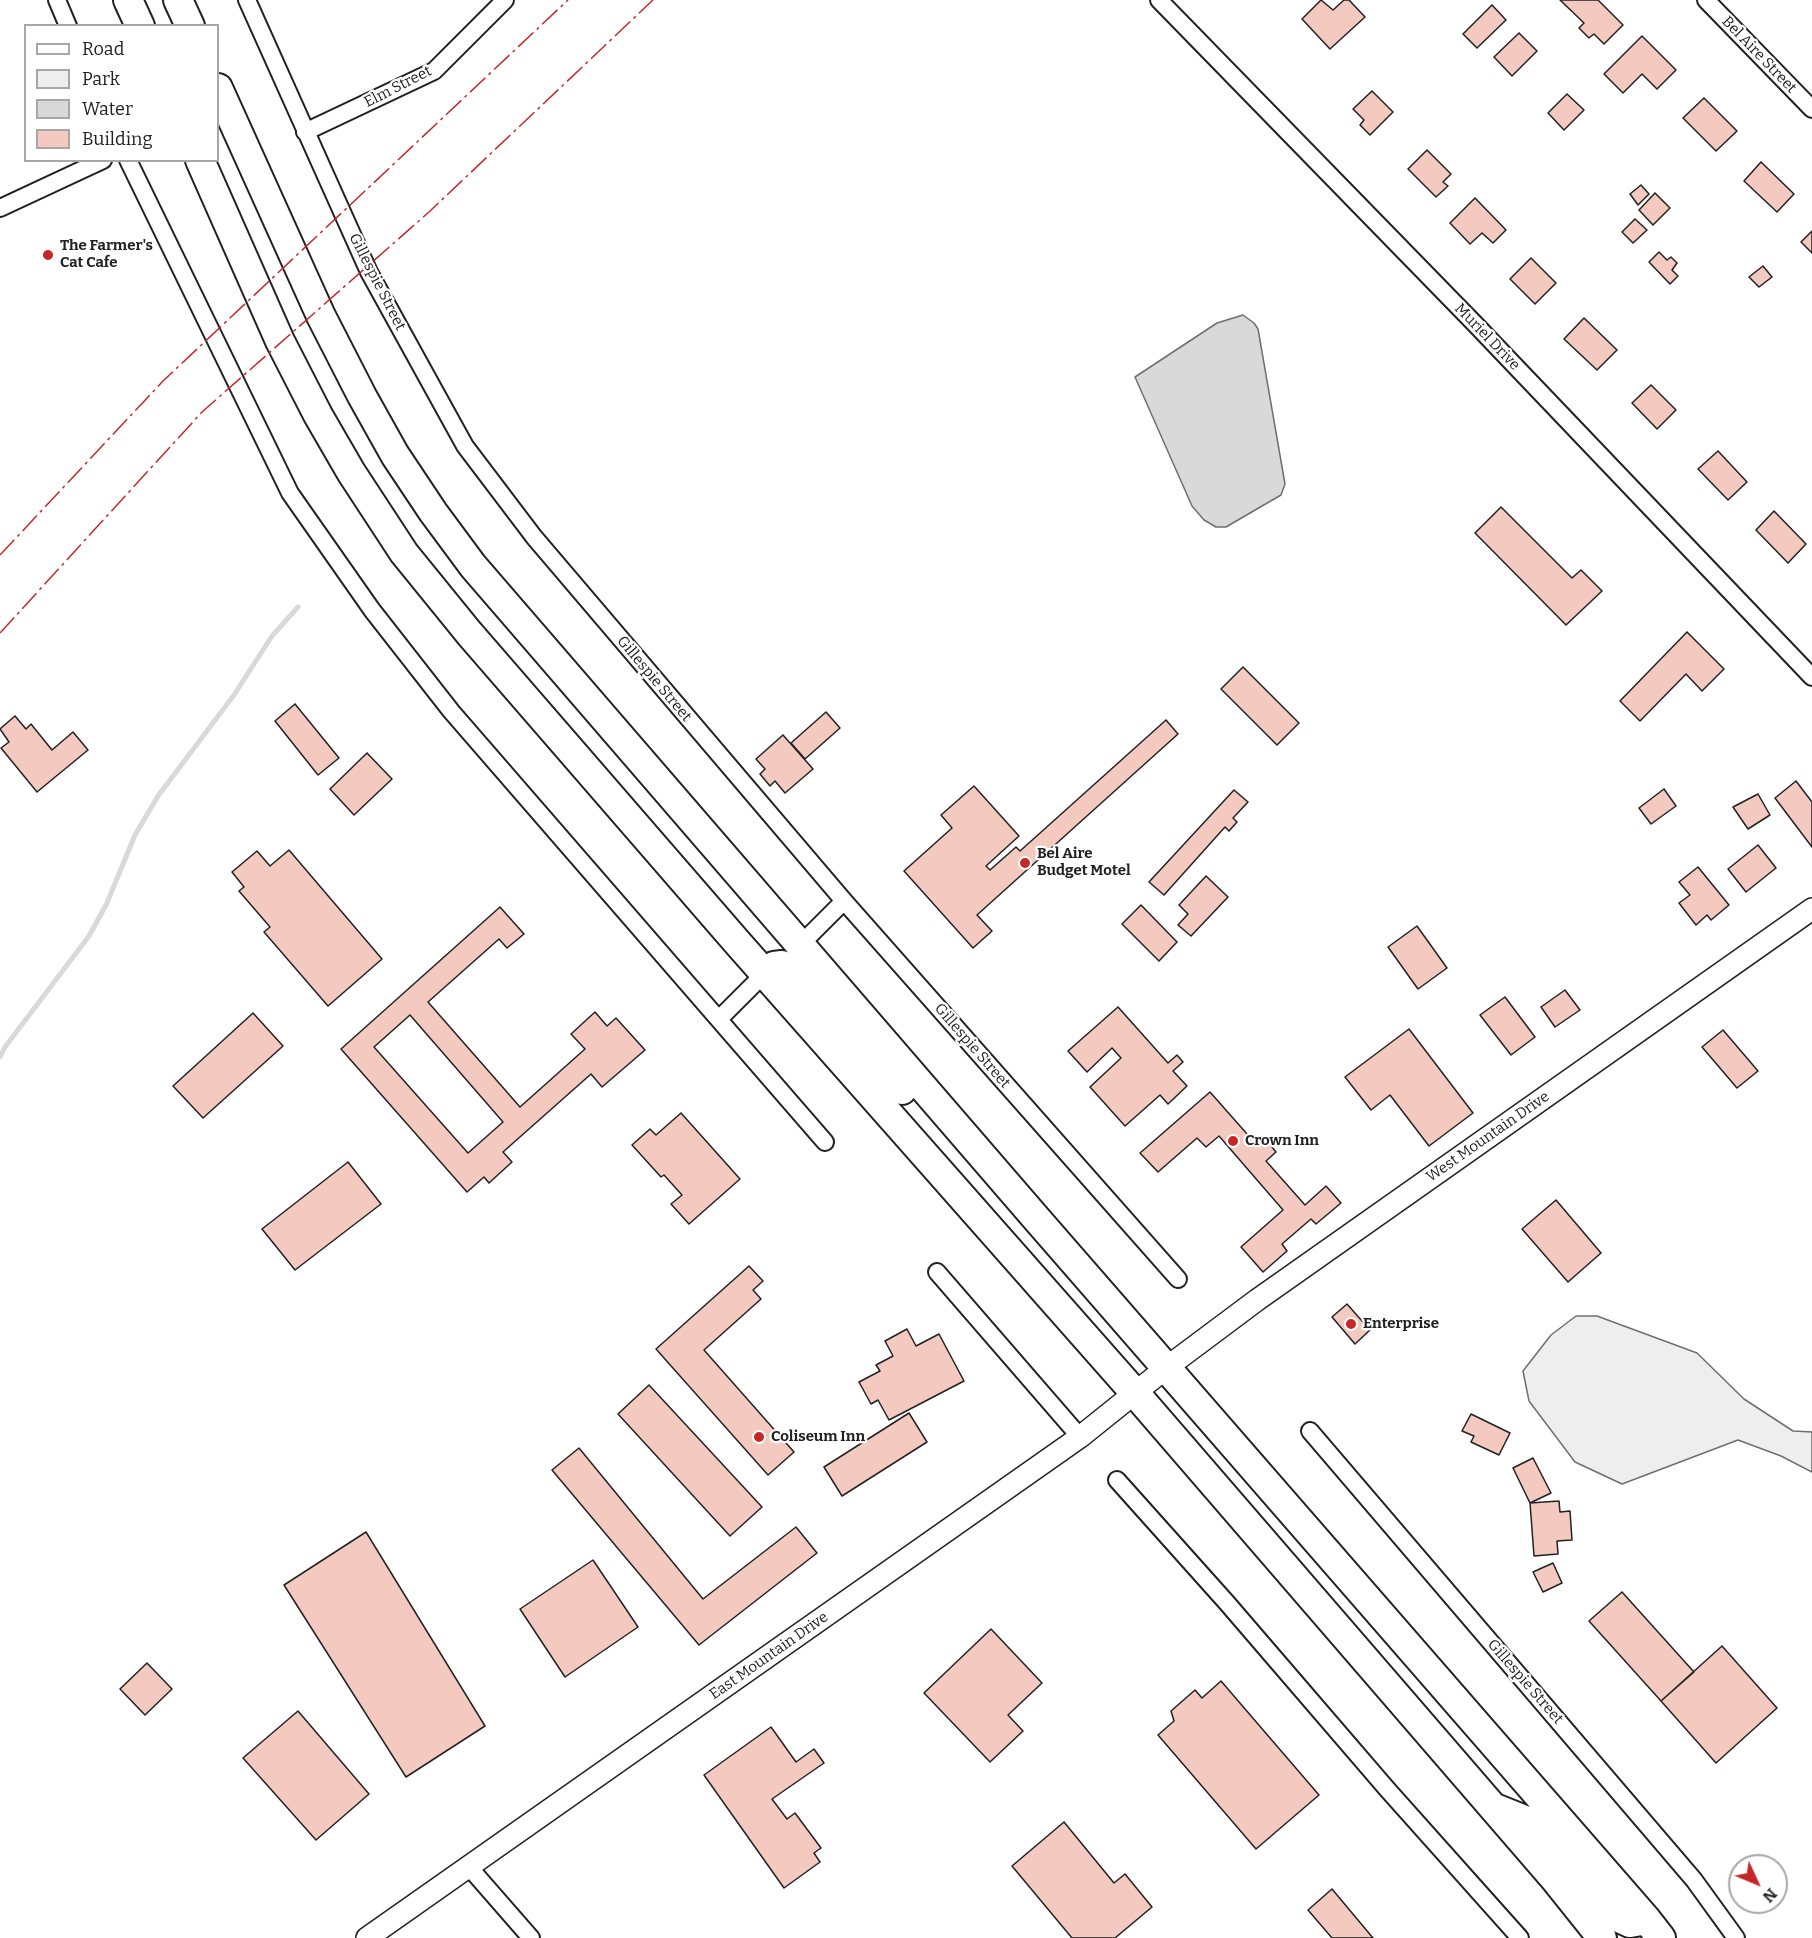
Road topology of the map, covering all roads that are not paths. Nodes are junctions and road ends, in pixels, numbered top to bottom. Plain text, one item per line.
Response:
1 (57, 0) edge
2 (128, 0) edge
3 (178, 0) edge
4 (247, 0) edge
5 (505, 0) edge
6 (1159, 0) edge
7 (1706, 0) edge
8 (67, 24) edge
9 (139, 24) edge
10 (189, 24) edge
11 (219, 90) edge
12 (1812, 109) edge
13 (305, 132) junction
14 (99, 162) edge
15 (129, 162) edge
16 (201, 162) edge
17 (0, 208) edge
18 (1812, 677) edge
19 (844, 901) junction
20 (1812, 909) edge
21 (801, 944) junction
22 (765, 973) junction
23 (719, 1019) junction
24 (825, 1142) dead end
25 (1024, 1204) junction
26 (937, 1272) dead end
27 (1178, 1279) dead end
28 (1166, 1368) junction
29 (1135, 1393) junction
30 (1310, 1431) dead end
31 (1080, 1437) junction
32 (1118, 1480) dead end
33 (1490, 1806) junction
34 (469, 1867) junction
35 (1654, 1929) edge
36 (367, 1938) edge
37 (531, 1938) edge
38 (1520, 1938) edge
39 (1602, 1938) edge
40 (1736, 1938) edge

1 - 8 street
2 - 9 highway
3 - 10 highway
4 - 13 street, Gillespie Street
5 - 13 street, Elm Street
6 - 18 street, Muriel Drive
7 - 12 street, Bel Aire Street
11 - 21 highway
13 - 19 street, Gillespie Street
14 - 17 street
15 - 23 street
16 - 22 highway
19 - 21 street
19 - 27 street, Gillespie Street
20 - 28 street, West Mountain Drive
21 - 25 highway
22 - 23 street
22 - 25 highway
22 - 29 highway
23 - 24 street
25 - 28 highway
26 - 31 street
28 - 29 street, East Mountain Drive
28 - 35 highway
29 - 31 street, East Mountain Drive
29 - 33 highway
30 - 40 street, Gillespie Street
31 - 34 street, East Mountain Drive
32 - 38 street
33 - 35 highway
33 - 39 highway
34 - 36 street, East Mountain Drive
34 - 37 street

